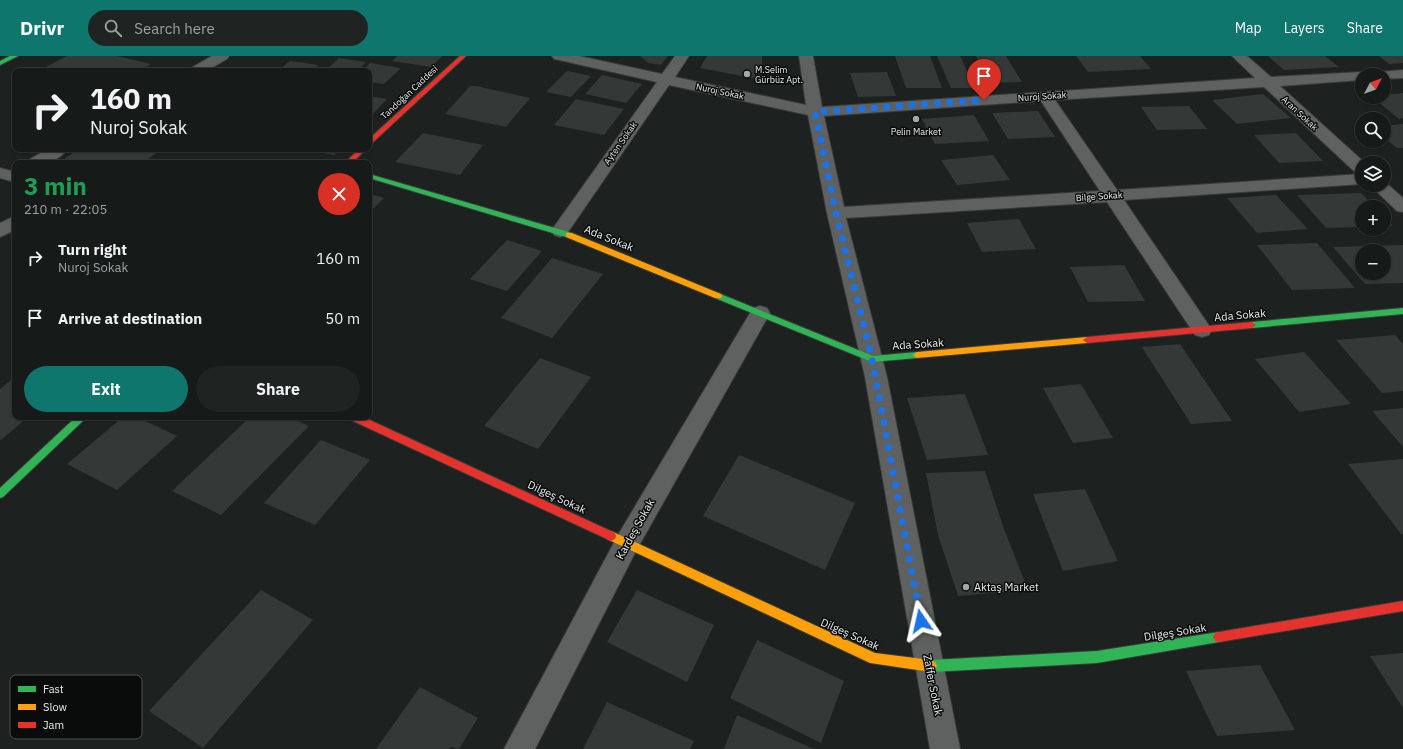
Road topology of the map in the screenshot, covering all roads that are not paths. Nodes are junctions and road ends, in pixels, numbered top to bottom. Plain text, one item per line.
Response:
1 (14, 56) edge
2 (222, 56) edge
3 (463, 56) edge
4 (559, 56) edge
5 (682, 56) edge
6 (806, 56) edge
7 (1239, 56) edge
8 (0, 63) edge
9 (201, 68) edge
10 (1403, 74) edge
11 (1391, 75) edge
12 (1355, 76) edge
13 (665, 79) junction
14 (1268, 82) junction
15 (1045, 96) junction
16 (815, 112) junction
17 (372, 140) edge
18 (54, 152) edge
19 (360, 152) edge
20 (41, 160) edge
21 (351, 160) edge
22 (1355, 163) edge
23 (372, 177) edge
24 (1355, 180) edge
25 (1386, 192) edge
26 (1111, 195) junction
27 (1403, 208) edge
28 (836, 213) junction
29 (12, 224) edge
30 (560, 230) junction
31 (0, 231) edge
32 (1403, 311) edge
33 (760, 313) junction
34 (1202, 330) junction
35 (872, 359) junction
36 (79, 420) edge
37 (360, 420) edge
38 (0, 494) edge
39 (627, 543) junction
40 (1403, 606) edge
41 (930, 666) junction
42 (519, 749) edge
43 (945, 749) edge

1 - 8 street
2 - 9 street
3 - 17 street, Tandoğan Caddesi
4 - 13 street, Nuroj Sokak
5 - 13 street, Ayten Sokak
6 - 16 street, Zaffer Sokak
7 - 14 street, Aran Sokak
10 - 11 street
12 - 14 street, Nuroj Sokak
13 - 16 street, Nuroj Sokak
13 - 30 street, Ayten Sokak
14 - 15 street, Nuroj Sokak
14 - 22 street, Aran Sokak
15 - 16 street, Nuroj Sokak
15 - 26 street
16 - 28 street, Zaffer Sokak
18 - 20 street
19 - 21 street
23 - 30 street, Ada Sokak
24 - 26 street, Bilge Sokak
25 - 27 street
26 - 28 street, Bilge Sokak
26 - 34 street
28 - 35 street, Zaffer Sokak
29 - 31 street
30 - 33 street, Ada Sokak
32 - 34 street, Ada Sokak
33 - 35 street, Ada Sokak
33 - 39 street, Kardeş Sokak
34 - 35 street, Ada Sokak
35 - 41 street, Zaffer Sokak
36 - 38 street
37 - 39 street, Dilgeş Sokak
39 - 41 street, Dilgeş Sokak
39 - 42 street, Kardeş Sokak
40 - 41 street, Dilgeş Sokak
41 - 43 street, Zaffer Sokak

